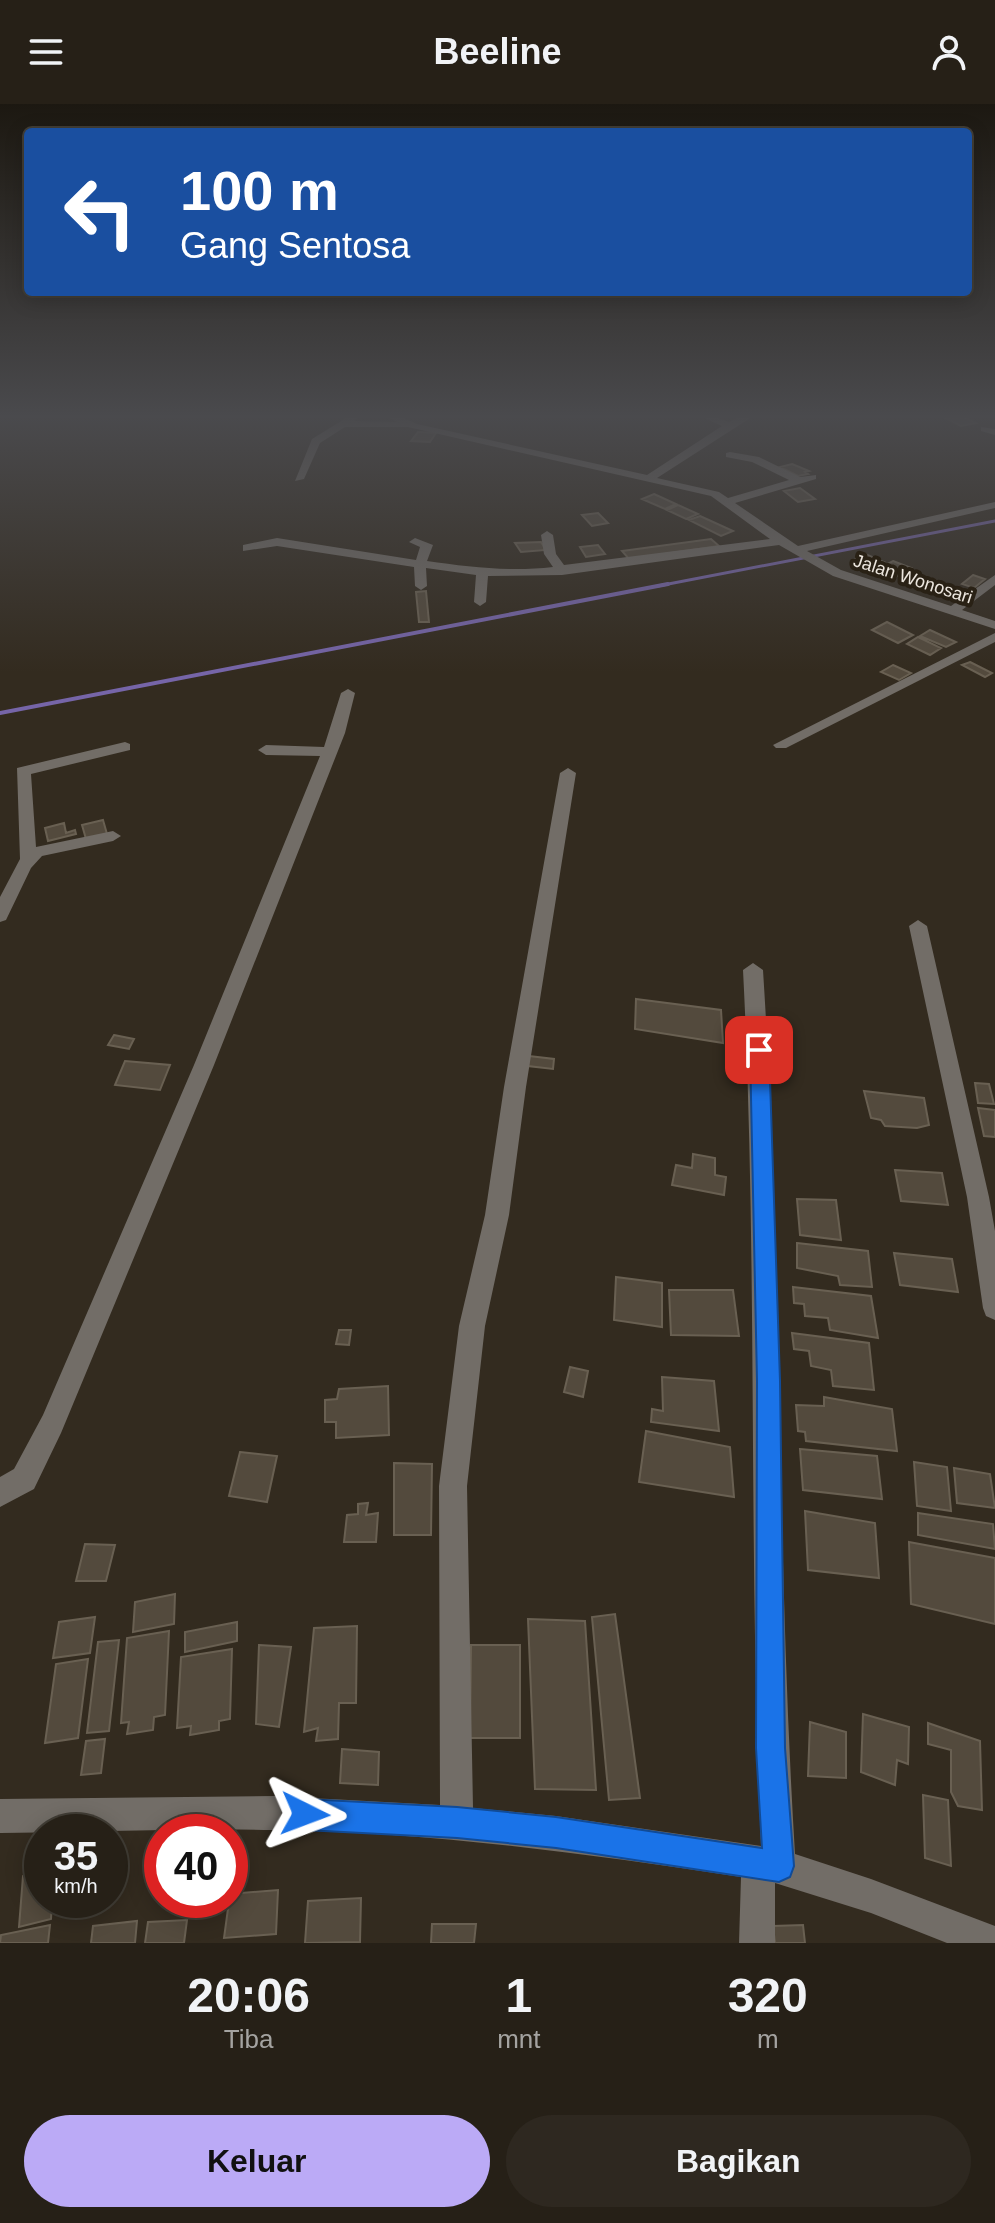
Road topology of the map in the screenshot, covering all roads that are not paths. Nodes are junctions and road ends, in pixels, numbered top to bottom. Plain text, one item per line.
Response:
1 (732, 501) edge
2 (728, 502) joint
3 (995, 505) edge
4 (547, 535) dead end
5 (781, 541) junction
6 (415, 542) dead end
7 (247, 548) dead end
8 (798, 551) junction
9 (420, 564) junction
10 (562, 571) junction
11 (482, 572) junction
12 (995, 579) edge
13 (421, 586) dead end
14 (480, 602) dead end
15 (953, 611) junction
16 (995, 625) edge
17 (995, 637) edge
18 (348, 693) dead end
19 (781, 745) dead end
20 (125, 747) dead end
21 (266, 750) dead end
22 (329, 752) junction
23 (568, 773) dead end
24 (113, 836) dead end
25 (28, 859) junction
26 (0, 916) edge
27 (918, 926) dead end
28 (753, 970) dead end
29 (995, 1308) edge
30 (0, 1493) edge
31 (0, 1816) edge
32 (457, 1823) junction
33 (768, 1865) junction
34 (757, 1943) edge
35 (992, 1943) edge

1 - 2 street
2 - 5 street, Jalan Wonosari
3 - 8 street
4 - 10 street
5 - 8 street, Jalan Wonosari
5 - 10 street
6 - 9 street
7 - 9 street
8 - 15 street, Jalan Wonosari
9 - 11 street
9 - 13 street
10 - 11 street
11 - 14 street
12 - 15 street
15 - 16 street, Jalan Wonosari
17 - 19 street
18 - 22 street
20 - 25 street
21 - 22 street
22 - 30 street
23 - 32 street
24 - 25 street
25 - 26 street
27 - 29 street
28 - 33 street
31 - 32 street
32 - 33 street
33 - 34 street
33 - 35 street

